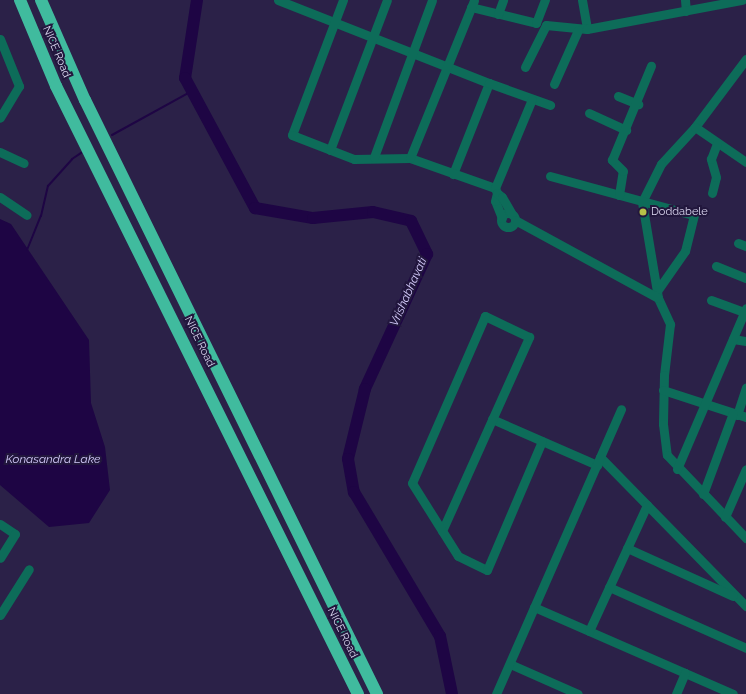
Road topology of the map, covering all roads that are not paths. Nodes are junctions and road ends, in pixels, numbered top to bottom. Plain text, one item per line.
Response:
1 (20, 0) edge
2 (41, 0) edge
3 (278, 0) edge
4 (343, 0) edge
5 (387, 0) edge
6 (432, 0) edge
7 (503, 0) edge
8 (545, 0) edge
9 (582, 0) edge
10 (685, 0) edge
11 (742, 0) edge
12 (472, 3) edge
13 (300, 4) edge
14 (686, 11) junction
15 (498, 14) junction
16 (335, 22) junction
17 (583, 30) junction
18 (372, 37) junction
19 (0, 39) edge
20 (412, 52) junction
21 (2, 53) edge
22 (746, 59) edge
23 (448, 66) junction
24 (651, 66) dead end
25 (526, 67) dead end
26 (489, 83) junction
27 (554, 84) dead end
28 (618, 96) dead end
29 (532, 99) junction
30 (638, 104) junction
31 (550, 105) dead end
32 (589, 113) dead end
33 (0, 118) edge
34 (695, 127) junction
35 (626, 130) junction
36 (717, 143) junction
37 (330, 150) junction
38 (0, 152) edge
39 (374, 157) junction
40 (410, 158) junction
41 (746, 162) edge
42 (24, 163) dead end
43 (453, 174) junction
44 (550, 176) dead end
45 (496, 191) junction
46 (712, 193) dead end
47 (619, 195) junction
48 (0, 197) edge
49 (642, 202) junction
50 (27, 215) dead end
51 (514, 217) junction
52 (716, 266) dead end
53 (746, 278) edge
54 (658, 294) junction
55 (711, 300) dead end
56 (745, 310) edge
57 (733, 339) junction
58 (746, 341) edge
59 (746, 387) edge
60 (664, 390) junction
61 (706, 404) junction
62 (621, 409) dead end
63 (739, 415) edge
64 (492, 419) junction
65 (542, 441) junction
66 (599, 461) junction
67 (677, 469) junction
68 (746, 469) edge
69 (703, 494) junction
70 (647, 505) junction
71 (725, 517) junction
72 (0, 524) edge
73 (442, 531) junction
74 (746, 538) edge
75 (627, 548) junction
76 (0, 558) edge
77 (29, 569) dead end
78 (609, 587) junction
79 (738, 598) junction
80 (746, 606) edge
81 (534, 607) junction
82 (0, 615) edge
83 (589, 631) junction
84 (746, 648) edge
85 (510, 664) junction
86 (685, 673) junction
87 (729, 693) edge
88 (358, 694) edge
89 (378, 694) edge
90 (496, 694) edge
91 (578, 694) edge
92 (676, 694) edge

1 - 88 highway, NICE Road
2 - 89 highway, NICE Road
3 - 13 street
4 - 16 street
5 - 18 street
6 - 20 street
7 - 15 street
8 - 15 street
9 - 17 street
10 - 14 street
11 - 14 street
12 - 15 street
12 - 23 street
13 - 16 street
14 - 17 street
16 - 18 street
16 - 37 street
17 - 25 street
17 - 27 street
18 - 20 street
18 - 37 street
19 - 21 street
20 - 23 street
20 - 39 street
21 - 33 street
22 - 34 street
23 - 26 street
23 - 40 street
24 - 30 street
26 - 29 street
26 - 43 street
28 - 30 street
29 - 31 street
29 - 45 street
30 - 35 street
32 - 35 street
34 - 36 street
34 - 49 street
35 - 47 street
36 - 41 street
36 - 46 street
37 - 39 street
38 - 42 street
39 - 40 street
40 - 43 street
43 - 45 street
44 - 47 street
45 - 51 street
45 - 51 street
47 - 49 street
48 - 50 street
49 - 54 street
49 - 54 street
51 - 54 street
52 - 53 street
54 - 60 street
55 - 56 street
56 - 57 street
57 - 58 street
57 - 61 street
59 - 63 street
60 - 61 street
60 - 67 street
61 - 63 street
61 - 67 street
62 - 66 street
63 - 69 street
64 - 65 street
64 - 73 street
64 - 73 street
65 - 66 street
65 - 73 street
66 - 70 street
66 - 81 street
67 - 69 street
68 - 71 street
69 - 71 street
70 - 75 street
70 - 79 street
71 - 74 street
72 - 76 street
75 - 78 street
75 - 79 street
77 - 82 street
78 - 83 street
78 - 84 street
79 - 80 street
81 - 83 street
81 - 85 street
83 - 86 street
85 - 90 street
85 - 91 street
86 - 87 street
86 - 92 street

